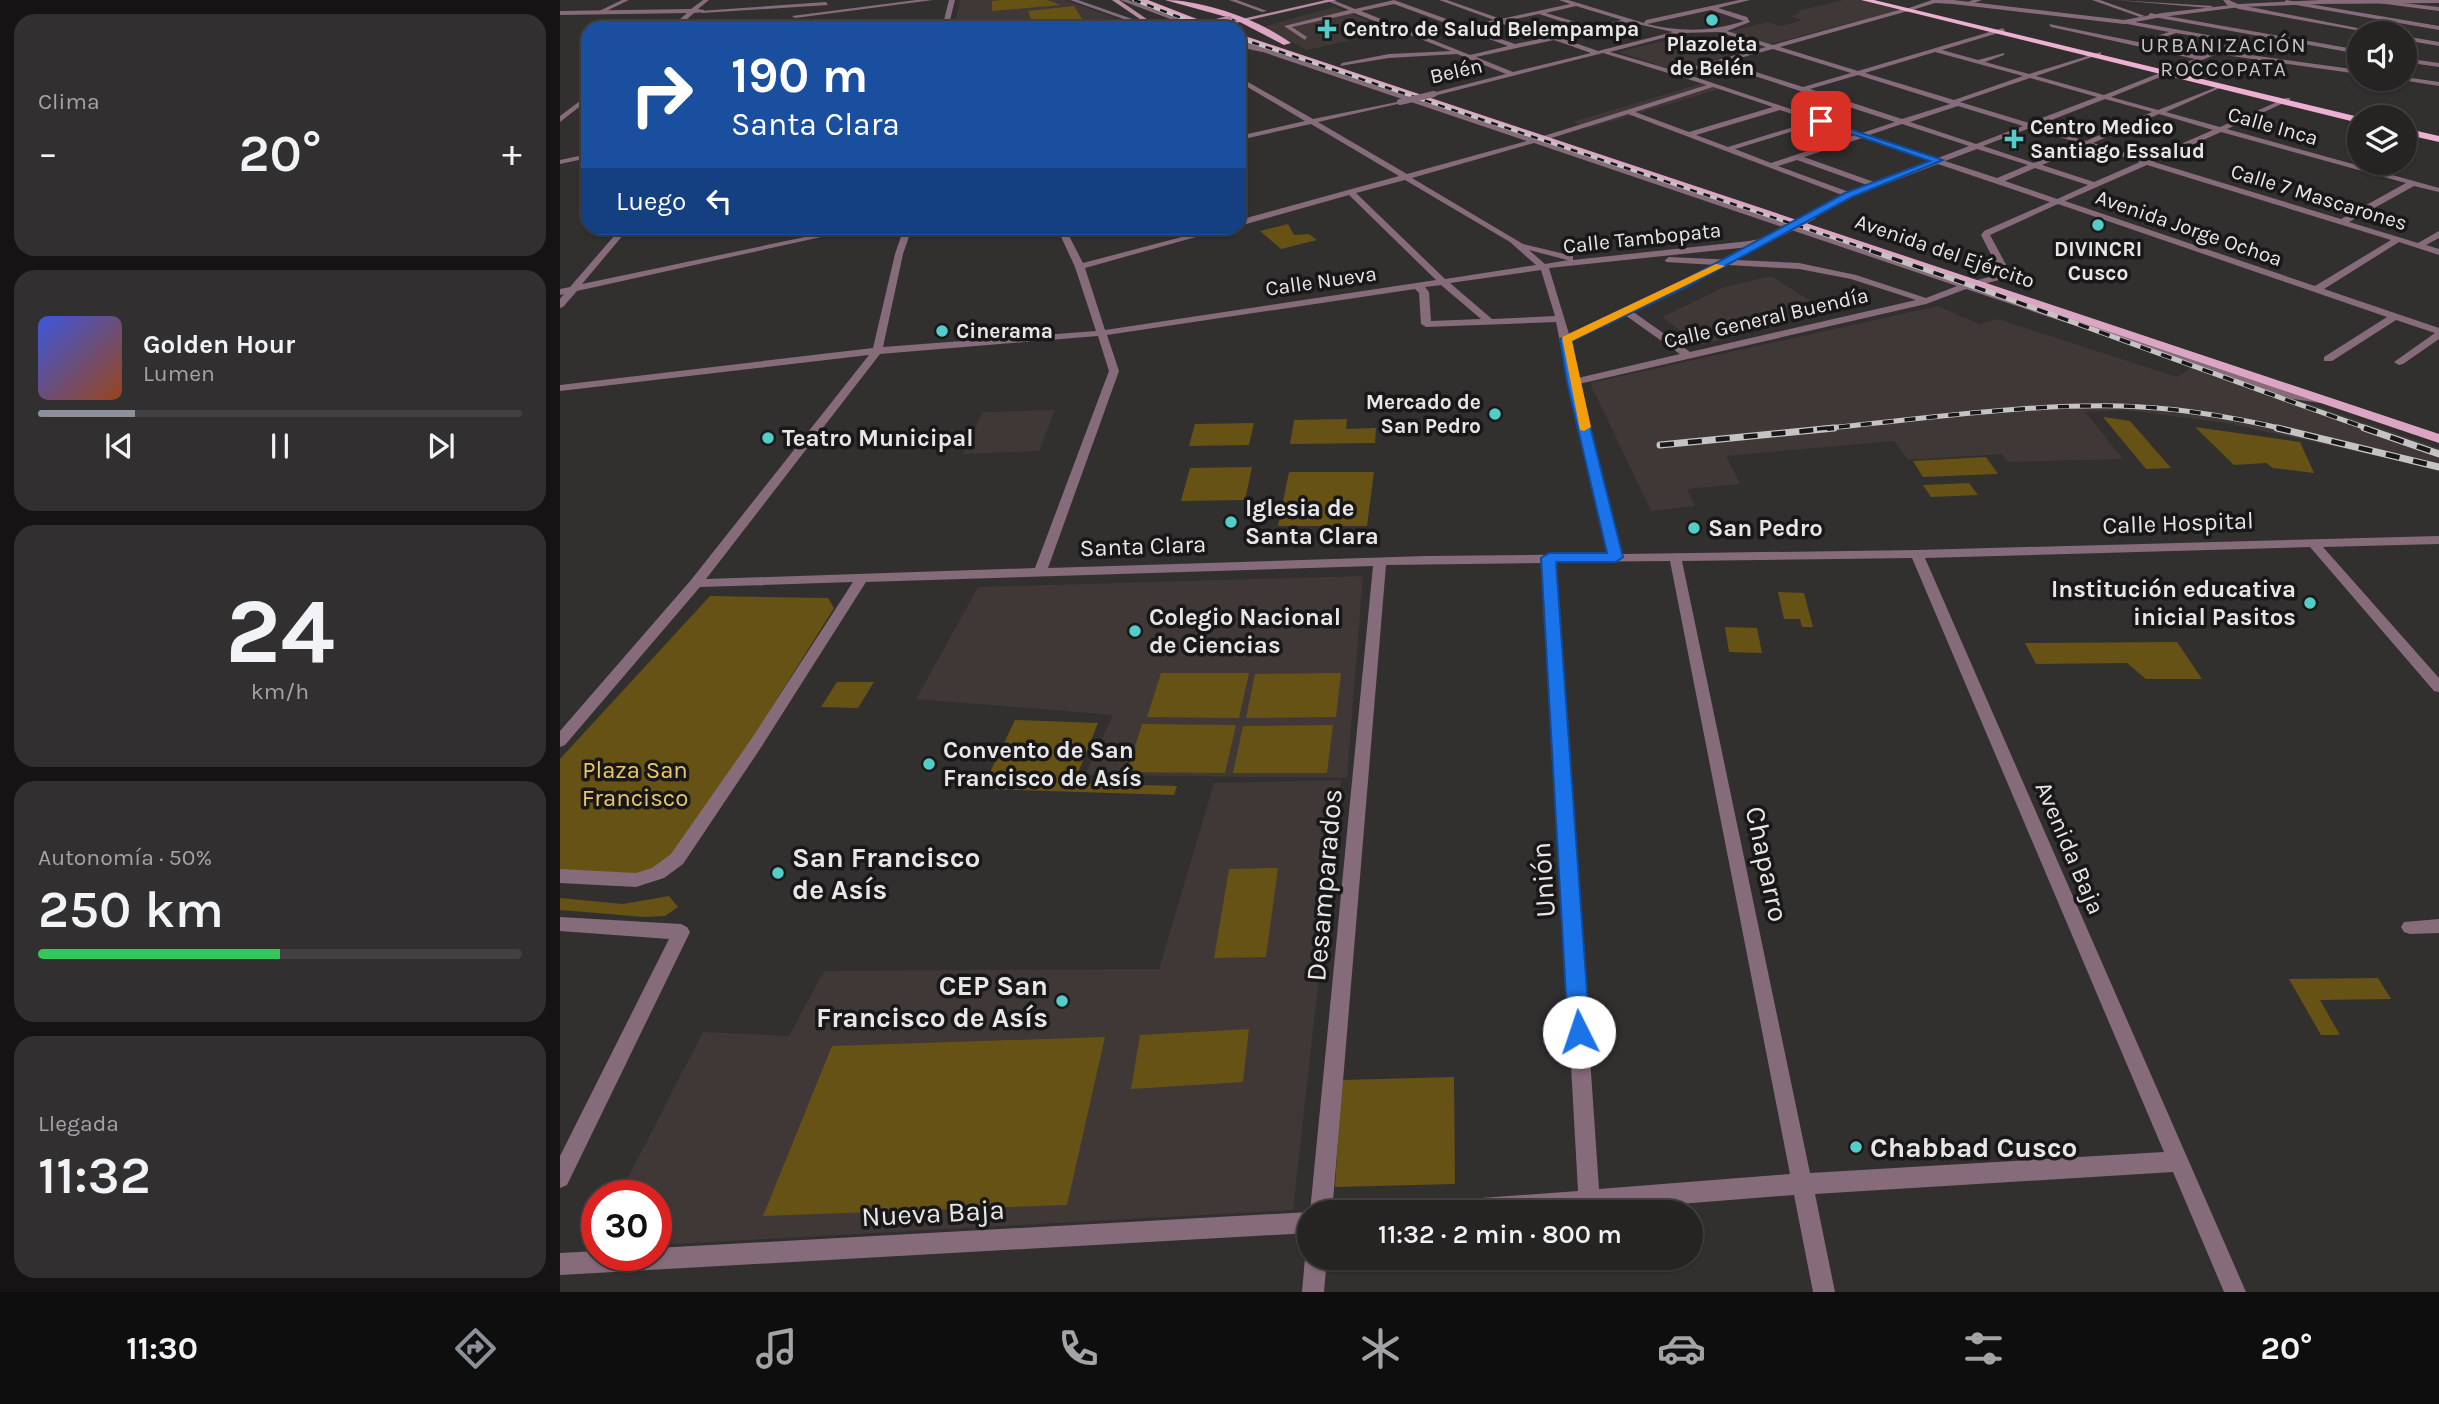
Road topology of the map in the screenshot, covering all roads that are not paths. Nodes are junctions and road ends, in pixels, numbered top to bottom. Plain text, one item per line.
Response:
1 (626, 0) edge
2 (706, 0) edge
3 (714, 0) edge
4 (930, 0) edge
5 (952, 0) edge
6 (1073, 0) edge
7 (1115, 0) edge
8 (1123, 0) edge
9 (1142, 0) edge
10 (1153, 0) edge
11 (1168, 0) edge
12 (1232, 0) edge
13 (1319, 0) edge
14 (1331, 0) edge
15 (1442, 0) edge
16 (1563, 0) edge
17 (1747, 0) edge
18 (1865, 0) edge
19 (1877, 0) edge
20 (1979, 0) edge
21 (2095, 0) edge
22 (2118, 0) edge
23 (1951, 1) edge
24 (2378, 1) edge
25 (2439, 1) edge
26 (827, 2) edge
27 (2228, 2) edge
28 (2286, 2) edge
29 (1968, 3) junction
30 (1578, 5) junction
31 (2210, 6) junction
32 (1712, 8) junction
33 (1908, 9) junction
34 (2439, 9) edge
35 (799, 10) edge
36 (1264, 11) junction
37 (1356, 11) junction
38 (598, 13) junction
39 (696, 13) junction
40 (1539, 13) junction
41 (560, 14) edge
42 (2146, 16) junction
43 (2076, 17) junction
44 (816, 18) junction
45 (1634, 20) junction
46 (684, 21) edge
47 (688, 21) edge
48 (947, 21) edge
49 (1135, 21) edge
50 (1146, 21) edge
51 (1180, 21) edge
52 (1198, 21) edge
53 (1224, 21) edge
54 (1230, 21) edge
55 (1236, 21) edge
56 (1237, 21) edge
57 (1501, 21) junction
58 (1570, 22) junction
59 (2124, 22) junction
60 (1452, 23) junction
61 (1643, 23) junction
62 (1556, 25) dead end
63 (1441, 26) dead end
64 (2347, 26) edge
65 (1246, 27) edge
66 (1466, 28) junction
67 (1543, 28) dead end
68 (2439, 28) edge
69 (1592, 29) junction
70 (1420, 30) dead end
71 (1719, 30) junction
72 (1529, 31) junction
73 (2000, 31) junction
74 (2176, 31) junction
75 (1681, 32) junction
76 (1409, 33) junction
77 (1246, 36) edge
78 (1246, 36) edge
79 (2253, 36) junction
80 (1306, 38) dead end
81 (1552, 38) junction
82 (2417, 40) edge
83 (2238, 41) junction
84 (2137, 44) junction
85 (2439, 44) edge
86 (1246, 46) edge
87 (1514, 46) junction
88 (1770, 46) junction
89 (1935, 50) junction
90 (2216, 51) junction
91 (2347, 51) edge
92 (1602, 52) junction
93 (1460, 53) junction
94 (2002, 54) dead end
95 (2096, 54) junction
96 (1312, 55) junction
97 (1468, 57) junction
98 (2201, 58) junction
99 (1717, 61) junction
100 (1977, 62) junction
101 (2417, 63) edge
102 (1342, 65) junction
103 (2439, 67) edge
104 (2347, 70) edge
105 (2169, 72) junction
106 (1676, 73) junction
107 (1857, 74) junction
108 (1515, 75) junction
109 (2028, 76) junction
110 (2417, 80) edge
111 (1246, 83) edge
112 (2439, 83) edge
113 (1714, 85) junction
114 (2221, 86) junction
115 (1804, 89) junction
116 (2102, 97) junction
117 (2285, 100) junction
118 (581, 103) edge
119 (1956, 104) junction
120 (1781, 107) junction
121 (1626, 111) junction
122 (581, 112) edge
123 (2160, 113) junction
124 (2347, 113) edge
125 (2347, 117) edge
126 (560, 120) edge
127 (1821, 121) junction
128 (1312, 122) junction
129 (1905, 122) junction
130 (2029, 126) junction
131 (560, 129) edge
132 (2220, 129) junction
133 (2417, 132) edge
134 (1688, 135) junction
135 (1864, 135) junction
136 (1246, 136) edge
137 (2439, 137) edge
138 (1542, 138) junction
139 (2087, 143) junction
140 (1973, 146) junction
141 (1728, 149) junction
142 (1797, 157) junction
143 (581, 158) edge
144 (1938, 160) junction
145 (560, 162) edge
146 (2148, 162) junction
147 (1770, 166) junction
148 (2034, 166) junction
149 (1405, 177) junction
150 (1998, 181) junction
151 (2413, 183) junction
152 (1874, 185) junction
153 (2095, 185) junction
154 (2439, 190) edge
155 (1351, 193) junction
156 (1849, 195) junction
157 (2059, 202) junction
158 (1246, 221) edge
159 (2342, 222) junction
160 (2439, 234) edge
161 (619, 235) edge
162 (826, 235) edge
163 (906, 235) edge
164 (1064, 235) edge
165 (1198, 235) edge
166 (2398, 239) junction
167 (1513, 240) junction
168 (1768, 240) junction
169 (2420, 246) junction
170 (2439, 251) edge
171 (1622, 258) junction
172 (1592, 261) junction
173 (1727, 262) junction
174 (1080, 267) junction
175 (1544, 267) junction
176 (1983, 281) junction
177 (1443, 282) junction
178 (1418, 286) junction
179 (1965, 286) junction
180 (2317, 289) junction
181 (571, 291) junction
182 (560, 292) edge
183 (1926, 301) junction
184 (560, 305) edge
185 (1626, 311) junction
186 (2395, 316) junction
187 (1560, 318) junction
188 (2439, 320) edge
189 (1490, 322) junction
190 (2436, 331) edge
191 (1103, 332) junction
192 (1566, 339) junction
193 (877, 351) junction
194 (1687, 355) junction
195 (2328, 359) dead end
196 (2399, 362) dead end
197 (1573, 382) junction
198 (560, 388) edge
199 (2341, 405) junction
200 (2439, 430) edge
201 (2439, 439) edge
202 (2439, 540) edge
203 (2312, 542) junction
204 (1917, 554) junction
205 (1675, 556) junction
206 (1616, 557) junction
207 (1549, 558) junction
208 (1380, 562) junction
209 (1040, 571) junction
210 (861, 580) junction
211 (696, 583) junction
212 (2439, 687) edge
213 (560, 741) edge
214 (560, 876) edge
215 (560, 924) edge
216 (2439, 926) edge
217 (2410, 927) dead end
218 (2178, 1161) junction
219 (560, 1178) edge
220 (1801, 1184) junction
221 (1322, 1200) edge
222 (1590, 1200) joint
223 (1297, 1223) edge
224 (560, 1264) edge
225 (1315, 1270) edge
226 (1313, 1292) edge
227 (1824, 1292) edge
228 (2235, 1292) edge

1 - 38 street
2 - 39 street
3 - 39 street
4 - 44 street
5 - 48 street
6 - 49 street
7 - 50 main road
8 - 51 street
9 - 52 main road
10 - 53 main road
11 - 54 main road
12 - 36 street
13 - 36 main road
14 - 37 street
14 - 56 main road
15 - 57 street, Avenida Jorge Ochoa
16 - 30 street
17 - 32 street
18 - 33 highway
19 - 33 highway
20 - 29 street
21 - 42 street
22 - 31 street
23 - 29 street
23 - 33 street
24 - 25 street
24 - 28 street
24 - 34 street
26 - 35 street
26 - 44 street
27 - 28 street
27 - 31 street
27 - 64 street
28 - 68 street
29 - 43 street
30 - 40 street
30 - 45 street
31 - 42 street
32 - 61 street
32 - 71 street
33 - 73 highway
33 - 88 street
35 - 39 street
35 - 44 street
36 - 55 main road
37 - 60 street
37 - 76 street
37 - 80 street
38 - 39 street
38 - 41 street
39 - 41 street
39 - 46 street
39 - 47 street
40 - 57 street
40 - 58 street
42 - 59 street
42 - 79 street
43 - 59 street
43 - 84 street
45 - 61 street
45 - 69 street
57 - 66 street
57 - 72 street, Avenida Jorge Ochoa
58 - 62 street
58 - 69 street
59 - 74 street
60 - 63 street
60 - 66 street
61 - 75 street
65 - 96 main road
66 - 87 street
67 - 72 street
69 - 81 street
70 - 76 street
71 - 75 street
71 - 88 street, Calle 7 Mascarones
72 - 81 street, Avenida Jorge Ochoa
73 - 89 street
73 - 95 highway
74 - 83 street
74 - 84 street
75 - 92 street, Belén
76 - 93 street
77 - 96 main road, Avenida del Ejército
78 - 138 main road, Avenida del Ejército
79 - 83 street
79 - 91 street
81 - 87 street
81 - 92 street, Avenida Jorge Ochoa
82 - 85 street
83 - 90 street
84 - 98 street
86 - 138 street, Avenida del Ejército
87 - 97 street
88 - 99 street
88 - 107 street, Calle 7 Mascarones
89 - 100 street, Calle Inca
89 - 107 street
90 - 98 street
90 - 104 street
92 - 106 street, Avenida Jorge Ochoa
92 - 108 street, Belén
93 - 97 street
93 - 102 street
94 - 100 street
95 - 105 highway
95 - 109 street
96 - 102 main road, Avenida del Ejército
97 - 108 street
98 - 105 street
99 - 106 street
99 - 115 street
100 - 109 street, Calle Inca
101 - 103 street
102 - 138 main road, Avenida del Ejército
105 - 114 highway
105 - 116 street
105 - 117 highway
106 - 113 street, Avenida Jorge Ochoa
107 - 115 street
107 - 119 street, Calle 7 Mascarones
108 - 128 street, Belén, bridge
109 - 116 street, Calle Inca
109 - 119 street
110 - 112 street
111 - 128 street
113 - 120 street, Avenida Jorge Ochoa
113 - 121 street
114 - 117 highway
114 - 123 street
115 - 129 street
116 - 123 street, Calle Inca
116 - 130 street
117 - 124 highway
117 - 125 highway
117 - 132 street
118 - 126 street
119 - 129 street
119 - 130 street, Calle 7 Mascarones
120 - 127 street, Avenida Jorge Ochoa
120 - 134 street
121 - 134 street
121 - 138 street
122 - 131 street
123 - 132 street, Calle Inca
123 - 139 street
127 - 135 street, Avenida Jorge Ochoa
127 - 141 street
128 - 136 street, Belén
128 - 149 street
129 - 135 street
129 - 140 street
130 - 139 street, Calle 7 Mascarones
130 - 140 street, Calle Tambopata
132 - 146 street
132 - 151 street, Calle Inca
133 - 137 highway
134 - 141 street
135 - 142 street
135 - 144 street, Avenida Jorge Ochoa
138 - 149 street
138 - 176 main road, Avenida del Ejército
138 - 176 main road, Avenida del Ejército
138 - 179 street, Avenida del Ejército
139 - 146 street, Calle 7 Mascarones
139 - 148 street
140 - 144 street, Calle Tambopata
140 - 148 street
141 - 147 street
142 - 147 street
142 - 152 street
143 - 145 street
144 - 150 street, Avenida Jorge Ochoa
144 - 152 street, Calle Tambopata
146 - 153 street
146 - 159 street, Calle 7 Mascarones
147 - 156 street
148 - 150 street
148 - 153 street
149 - 155 street
149 - 167 street
150 - 157 street, Avenida Jorge Ochoa
151 - 154 street, Calle Inca
151 - 159 street
152 - 156 street, Calle Tambopata
153 - 157 street
155 - 158 street
155 - 177 street
156 - 168 street, Calle Tambopata, bridge
157 - 176 street
157 - 180 street, Avenida Jorge Ochoa
159 - 166 street, Calle 7 Mascarones
160 - 169 street
161 - 181 street
162 - 181 street
163 - 193 street
164 - 174 street
165 - 174 street
166 - 169 street, Calle 7 Mascarones
166 - 180 street
167 - 172 street
167 - 175 street
168 - 171 street, Calle Tambopata
168 - 173 street
169 - 170 street, Calle 7 Mascarones
171 - 172 street, Calle Tambopata
171 - 173 street
172 - 175 street, Calle Tambopata
173 - 183 street
173 - 185 street
174 - 191 street
175 - 177 street, Calle Nueva
175 - 187 street
176 - 179 street, Calle General Buendía
176 - 199 main road, Avenida del Ejército
176 - 200 main road, Avenida del Ejército
177 - 178 street, Calle Nueva
177 - 189 street
178 - 189 street
178 - 191 street, Calle Nueva
179 - 183 street, Calle General Buendía
179 - 199 street, Avenida del Ejército
180 - 186 street, Avenida Jorge Ochoa
181 - 182 street
181 - 184 street
183 - 194 street, Calle General Buendía
185 - 192 street
185 - 194 street
186 - 190 street, Avenida Jorge Ochoa
186 - 195 street
187 - 189 street
187 - 192 street
188 - 190 street
190 - 196 street
191 - 193 street, Calle Nueva
191 - 209 street
192 - 197 street
193 - 198 street, Calle Nueva
193 - 211 street
194 - 197 street, Calle General Buendía
197 - 206 street
199 - 201 main road, Avenida del Ejército
202 - 203 street, Calle Hospital
203 - 204 street, Calle Hospital
203 - 212 street
204 - 205 street
204 - 218 street, Avenida Baja
205 - 206 street, Santa Clara
205 - 220 street, Chaparro
206 - 207 street, Santa Clara
207 - 208 street, Santa Clara
207 - 222 street, Unión
208 - 209 street, Santa Clara
208 - 221 street, Desamparados
209 - 210 street, Santa Clara
210 - 211 street, Santa Clara
210 - 214 street
211 - 213 street
215 - 219 street
216 - 217 street
218 - 220 street
218 - 228 street, Avenida Baja
220 - 222 street
220 - 227 street, Chaparro
223 - 224 street, Nueva Baja
225 - 226 street

